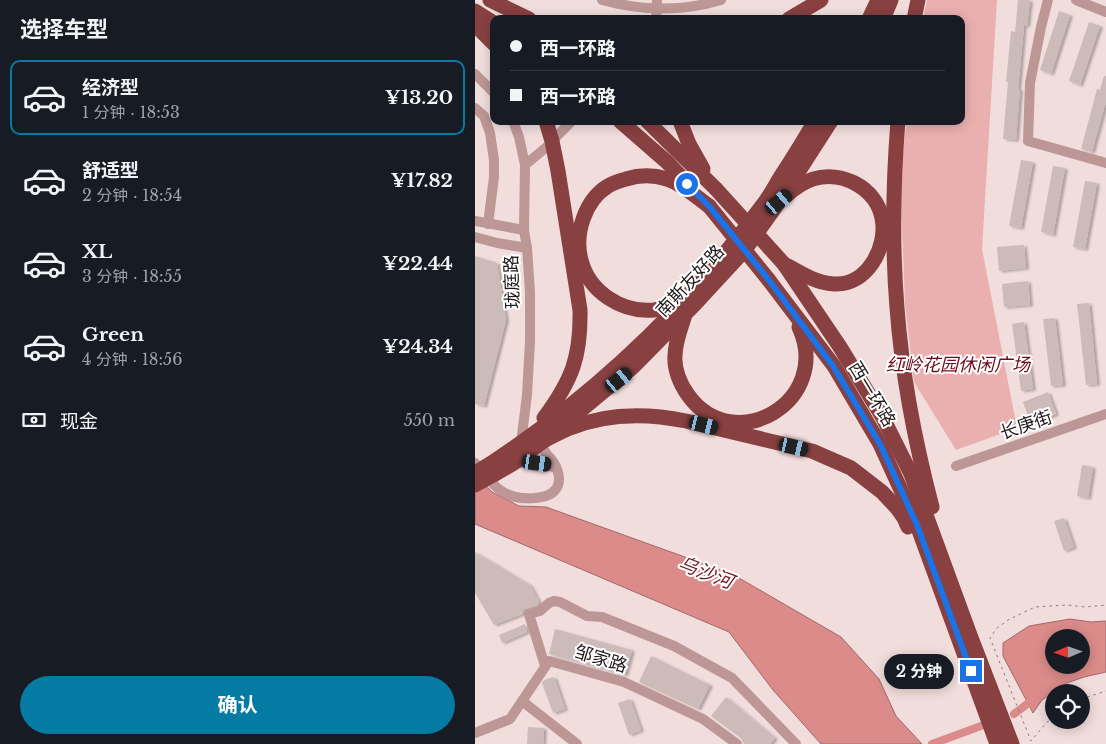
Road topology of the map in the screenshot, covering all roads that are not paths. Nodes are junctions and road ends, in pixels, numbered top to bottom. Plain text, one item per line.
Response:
1 (481, 0) edge
2 (490, 0) edge
3 (602, 0) edge
4 (721, 0) edge
5 (821, 0) edge
6 (878, 0) edge
7 (891, 0) edge
8 (918, 0) edge
9 (1048, 0) edge
10 (1076, 0) edge
11 (656, 9) edge
12 (475, 11) edge
13 (1106, 12) edge
14 (505, 15) edge
15 (521, 15) edge
16 (796, 15) edge
17 (871, 15) edge
18 (885, 15) edge
19 (916, 15) edge
20 (490, 20) edge
21 (475, 25) edge
22 (490, 40) edge
23 (475, 74) edge
24 (490, 89) edge
25 (475, 108) edge
26 (514, 125) edge
27 (547, 125) edge
28 (568, 125) edge
29 (625, 125) edge
30 (651, 125) edge
31 (682, 125) edge
32 (806, 125) edge
33 (813, 125) edge
34 (828, 125) edge
35 (898, 125) edge
36 (805, 138) junction
37 (1106, 163) edge
38 (525, 165) junction
39 (716, 189) junction
40 (779, 202) junction
41 (709, 206) junction
42 (475, 221) edge
43 (488, 224) junction
44 (524, 230) junction
45 (475, 238) edge
46 (527, 248) junction
47 (784, 264) junction
48 (768, 279) junction
49 (683, 308) junction
50 (1106, 414) edge
51 (533, 439) junction
52 (514, 463) junction
53 (956, 466) dead end
54 (487, 467) edge
55 (555, 468) junction
56 (475, 472) edge
57 (475, 485) edge
58 (964, 634) junction
59 (545, 666) junction
60 (522, 701) junction
61 (475, 733) edge
62 (577, 744) edge
63 (737, 744) edge
64 (796, 744) edge
65 (997, 744) edge
66 (1012, 744) edge

1 - 14 highway
2 - 15 highway
3 - 11 street
4 - 11 street
5 - 16 highway
6 - 17 highway
7 - 18 highway
8 - 19 highway
9 - 37 street
10 - 13 street
12 - 20 highway
21 - 22 highway
23 - 24 street
25 - 43 street
26 - 38 street, 珑庭路
27 - 51 highway
28 - 38 street
29 - 41 highway, 西一环路
30 - 39 highway, 西一环路
31 - 39 highway
32 - 36 highway
33 - 36 highway, 南斯友好路
34 - 40 highway, 南斯友好路
35 - 58 highway
36 - 49 highway, 南斯友好路
38 - 44 street, 珑庭路
39 - 47 highway, 西一环路, bridge
40 - 47 highway
40 - 49 highway, 南斯友好路
41 - 48 highway, 西一环路, bridge
41 - 49 highway
42 - 43 street
43 - 44 street
44 - 46 street, 珑庭路
45 - 46 street
46 - 51 street, 珑庭路
47 - 58 highway, 西一环路
48 - 49 highway
48 - 58 highway, 西一环路
49 - 51 highway, 南斯友好路
50 - 53 street, 长庚街
51 - 52 highway
51 - 54 highway
51 - 55 street
51 - 58 highway
52 - 54 highway
52 - 55 street
54 - 55 street
54 - 56 highway, bridge
54 - 57 highway, bridge
58 - 65 highway, 西一环路
58 - 66 highway, 西一环路
59 - 60 street
59 - 63 street, 邹家路
59 - 64 street
60 - 61 street
60 - 62 street

